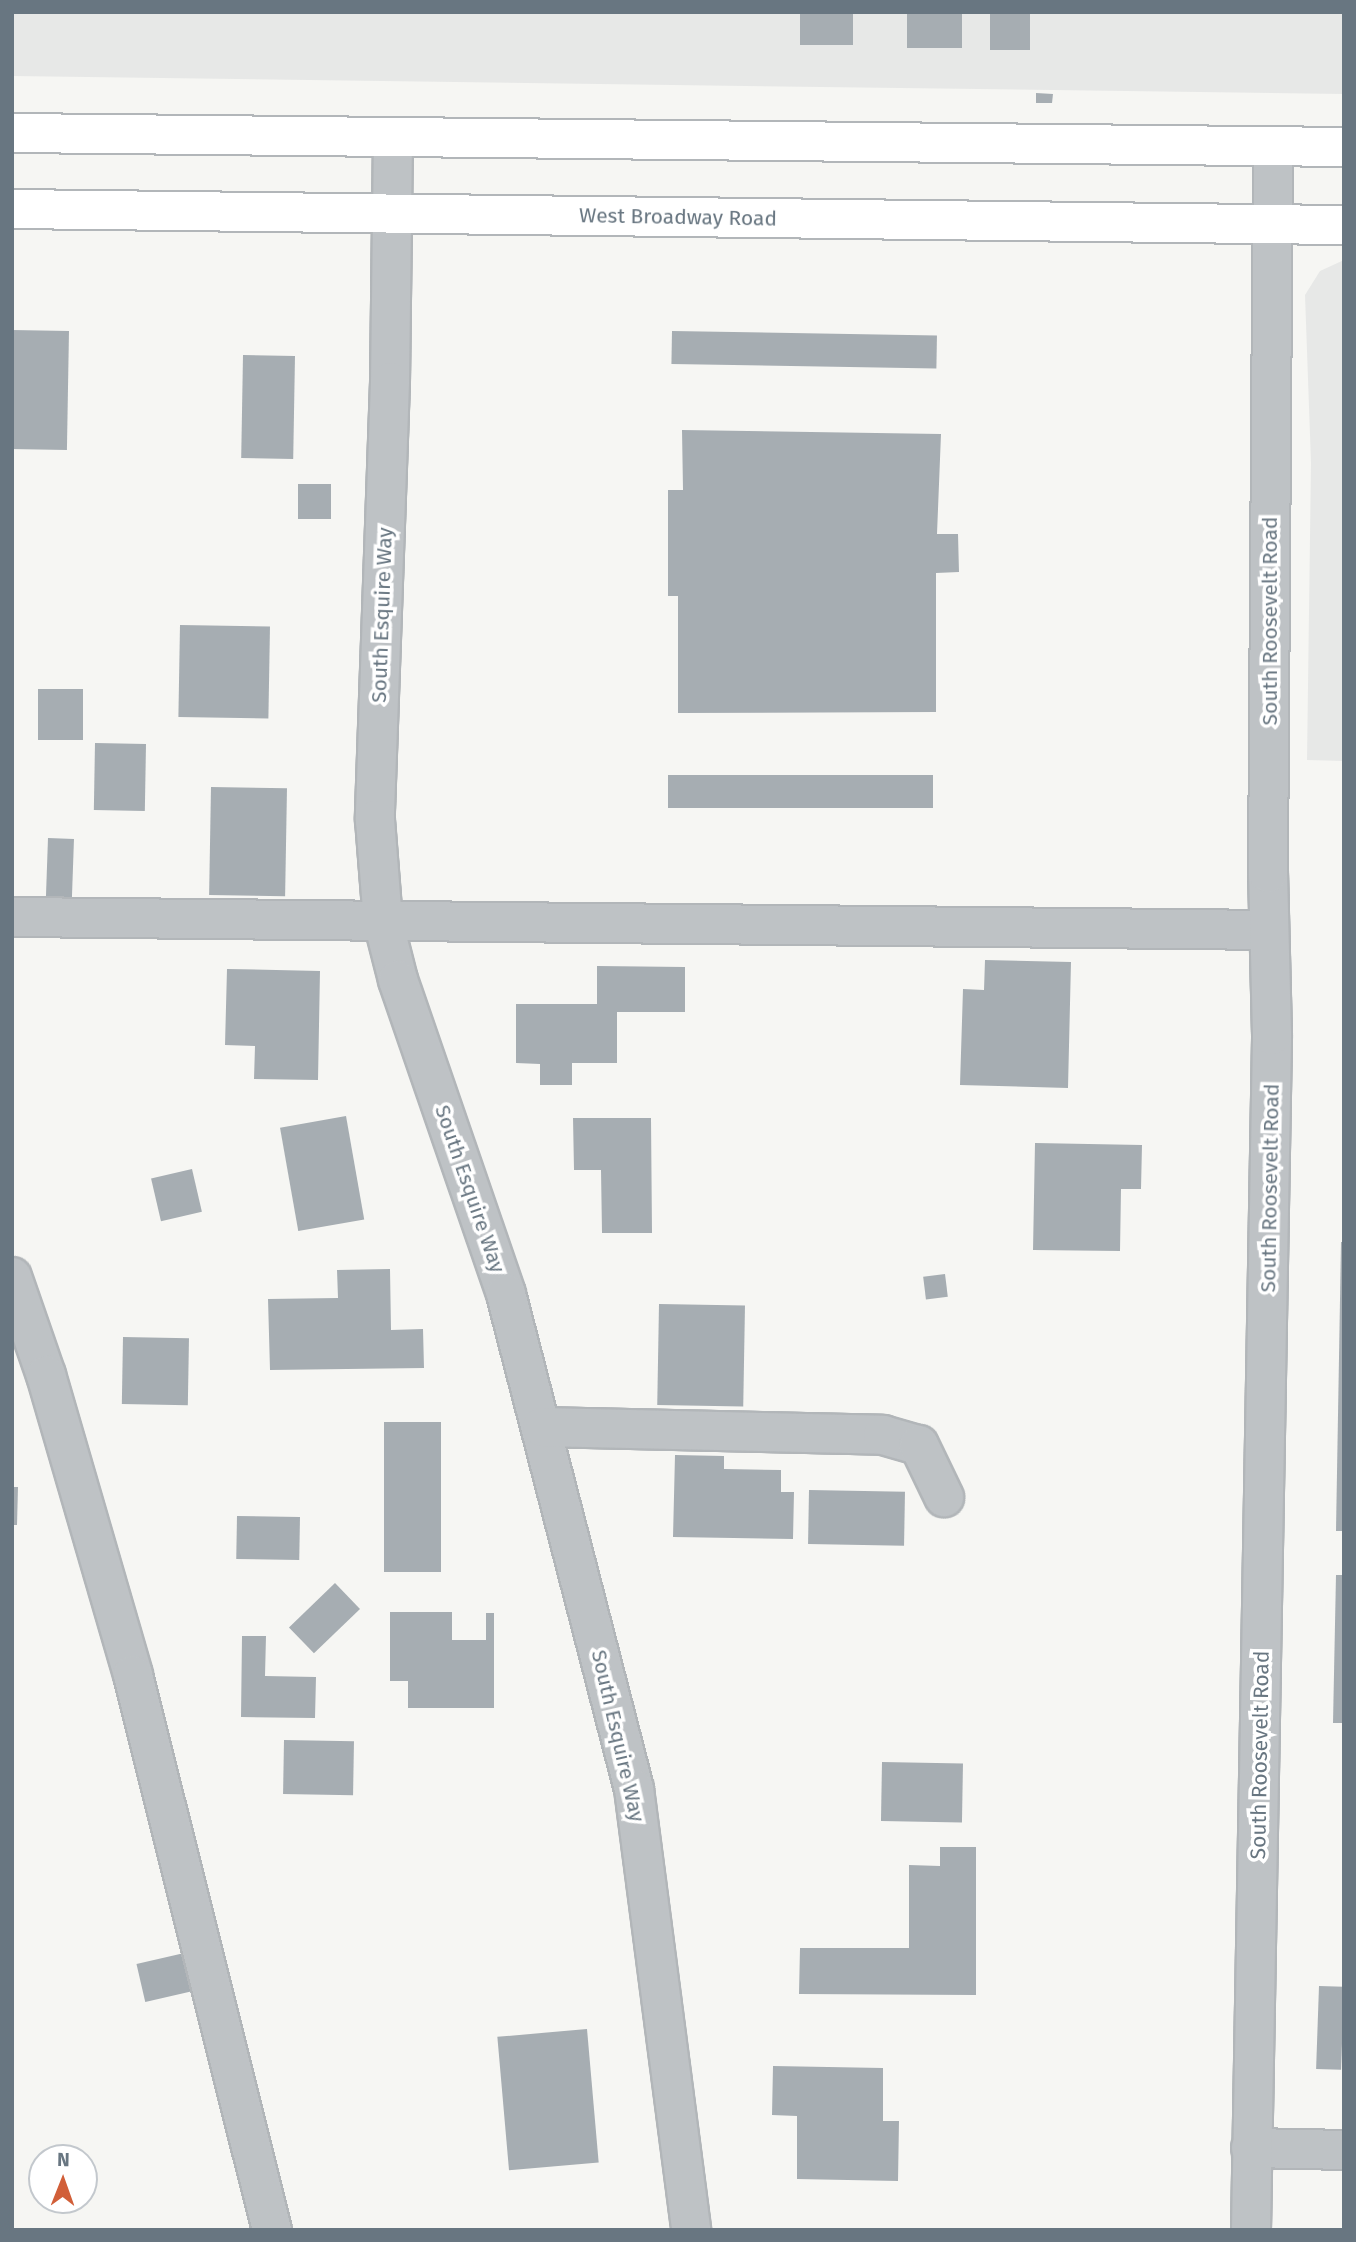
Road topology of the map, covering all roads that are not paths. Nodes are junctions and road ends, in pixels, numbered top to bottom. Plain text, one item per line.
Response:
1 (12, 133) edge
2 (393, 137) junction
3 (1344, 146) edge
4 (1273, 147) junction
5 (12, 209) edge
6 (392, 214) junction
7 (1272, 224) junction
8 (1344, 225) edge
9 (12, 917) edge
10 (383, 921) junction
11 (1269, 930) junction
12 (12, 1277) edge
13 (542, 1427) junction
14 (944, 1497) dead end
15 (1251, 2148) junction
16 (1344, 2150) edge
17 (272, 2230) edge
18 (691, 2230) edge
19 (1251, 2230) edge

1 - 2 main road
2 - 4 main road
2 - 6 street, South Esquire Way
3 - 4 main road
4 - 7 street, South Roosevelt Road
5 - 6 main road, West Broadway Road
6 - 7 main road, West Broadway Road
6 - 10 street, South Esquire Way
7 - 8 main road, West Broadway Road
7 - 11 street, South Roosevelt Road
9 - 10 street
10 - 11 street
10 - 13 street, South Esquire Way
11 - 15 street, South Roosevelt Road
12 - 17 street
13 - 14 street
13 - 18 street, South Esquire Way
15 - 16 street
15 - 19 street, South Roosevelt Road

